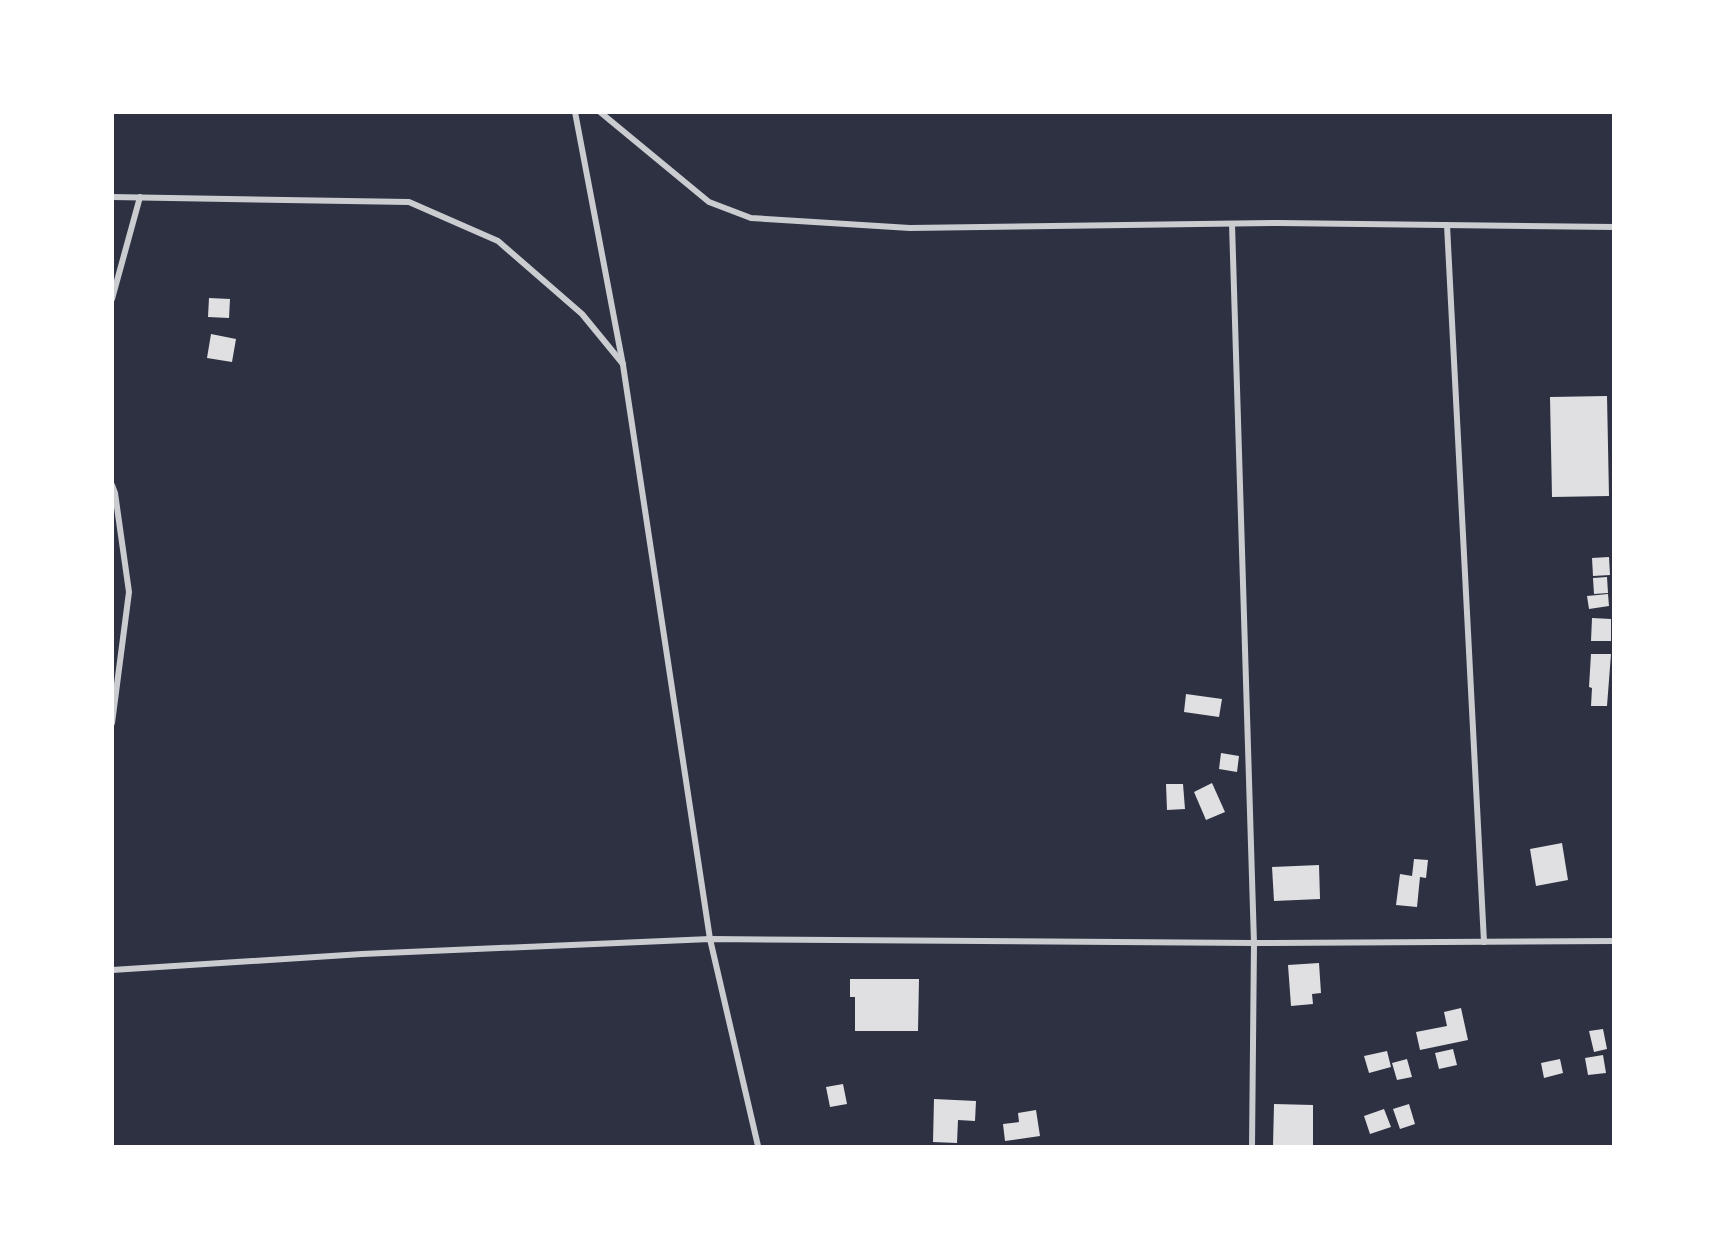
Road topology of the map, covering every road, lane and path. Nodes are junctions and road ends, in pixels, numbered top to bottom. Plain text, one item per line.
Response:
1 (575, 112) edge
2 (600, 112) edge
3 (112, 197) edge
4 (140, 197) junction
5 (1232, 224) junction
6 (1447, 225) junction
7 (1614, 227) edge
8 (112, 299) edge
9 (623, 364) junction
10 (112, 485) edge
11 (112, 723) edge
12 (710, 939) junction
13 (1484, 942) junction
14 (1614, 942) edge
15 (1254, 943) junction
16 (112, 970) edge
17 (758, 1146) edge
18 (1252, 1146) edge

1 - 9 street
2 - 5 street
3 - 4 street
4 - 8 street
4 - 9 street
5 - 6 street
5 - 15 street
6 - 7 street
6 - 13 street
9 - 12 street
10 - 11 street
12 - 15 street
12 - 16 street
12 - 17 street
13 - 14 street
13 - 15 street
15 - 18 street

